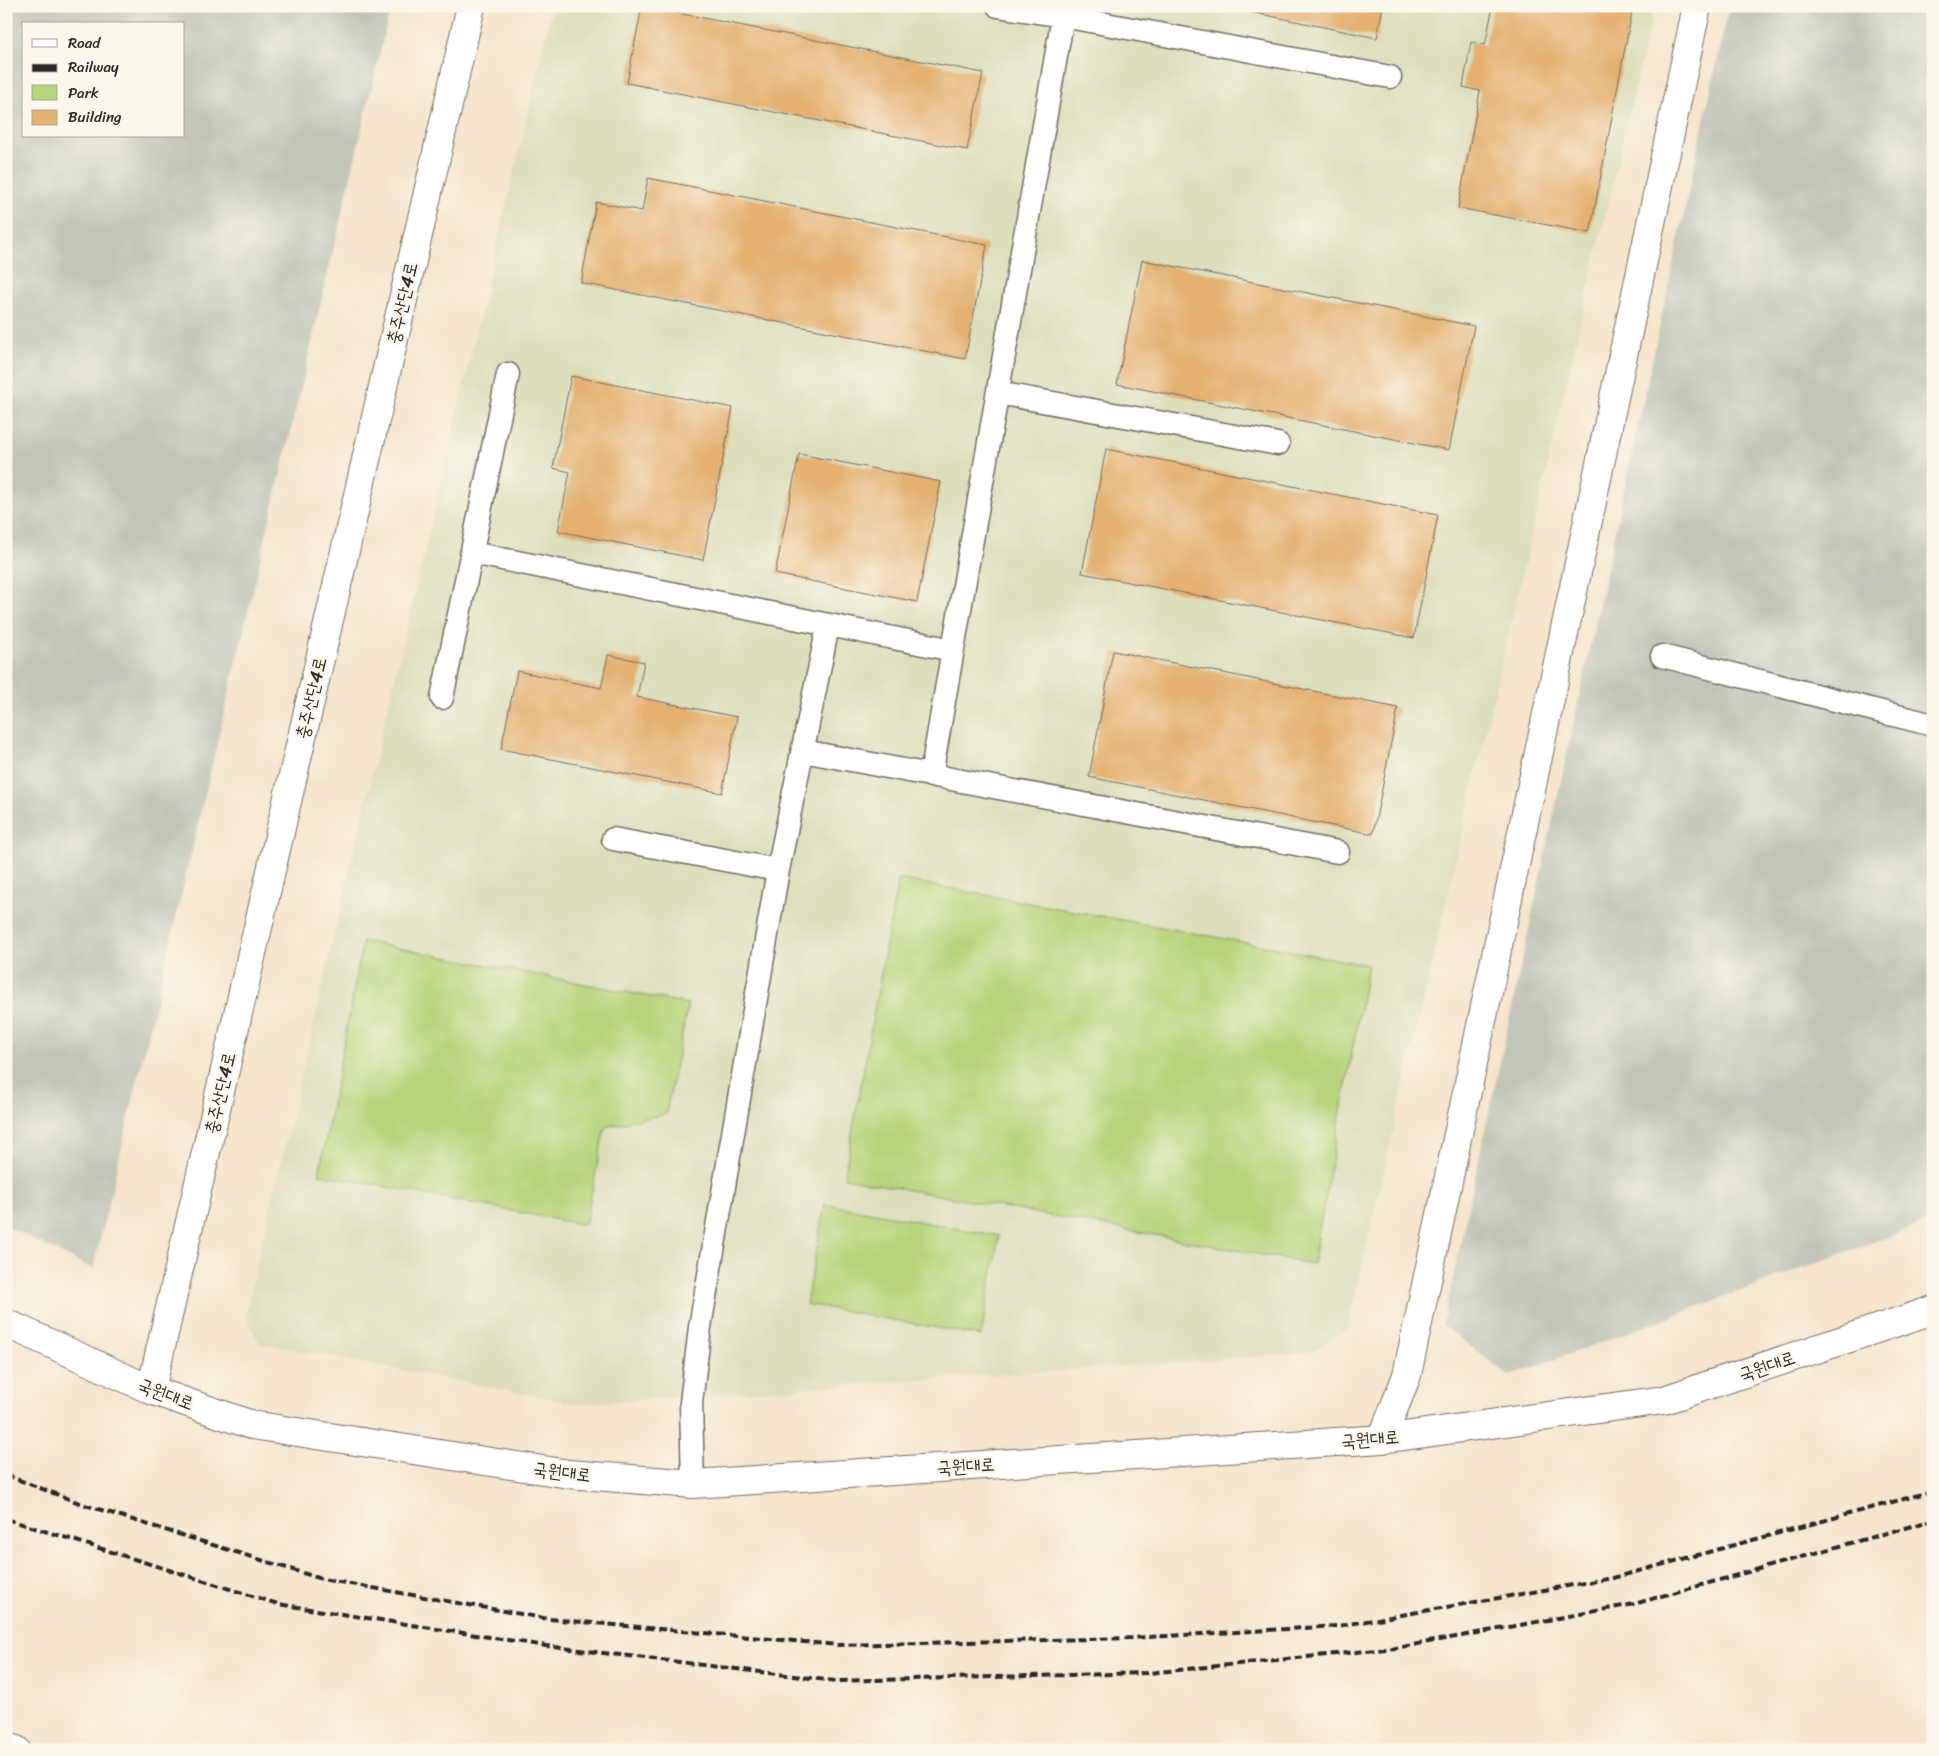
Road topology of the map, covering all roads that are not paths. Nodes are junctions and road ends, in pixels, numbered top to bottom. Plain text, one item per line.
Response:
1 (471, 6) edge
2 (998, 6) edge
3 (1697, 6) edge
4 (1063, 16) junction
5 (1390, 77) dead end
6 (508, 374) dead end
7 (998, 393) junction
8 (1278, 444) dead end
9 (472, 553) junction
10 (828, 626) junction
11 (953, 650) junction
12 (1662, 656) dead end
13 (442, 698) dead end
14 (1933, 725) edge
15 (803, 751) junction
16 (931, 776) junction
17 (613, 839) dead end
18 (1338, 852) dead end
19 (778, 870) junction
20 (1933, 1310) edge
21 (6, 1323) edge
22 (151, 1390) junction
23 (1382, 1439) junction
24 (693, 1484) junction
25 (6, 1746) edge
26 (16, 1750) edge

1 - 22 street, 충주산단4로
2 - 4 lane
3 - 23 street
4 - 5 lane
4 - 7 lane
6 - 9 lane
7 - 8 lane
7 - 11 lane
9 - 10 lane
9 - 13 lane
10 - 11 lane
10 - 15 lane
11 - 16 lane
12 - 14 lane
15 - 16 lane
15 - 19 lane
16 - 18 lane
17 - 19 lane
19 - 24 lane
20 - 23 street, 국원대로
21 - 22 street, 국원대로
22 - 24 street, 국원대로
23 - 24 street, 국원대로
25 - 26 street

